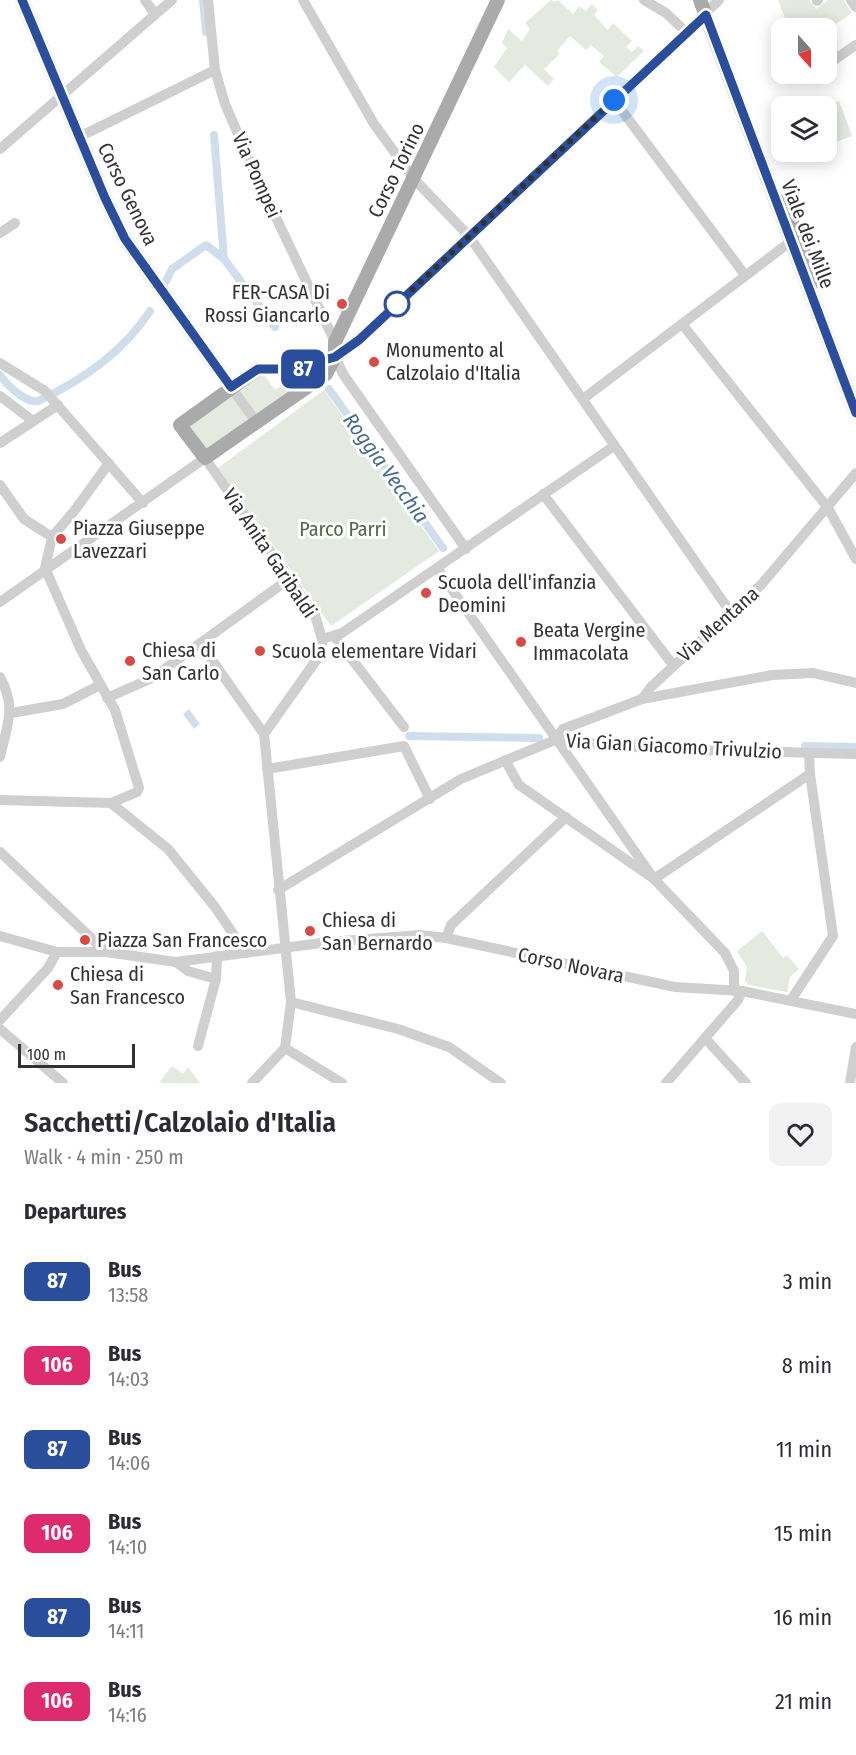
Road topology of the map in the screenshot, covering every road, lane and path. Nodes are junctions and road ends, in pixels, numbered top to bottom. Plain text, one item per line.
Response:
1 (22, 0) edge
2 (145, 0) edge
3 (172, 0) edge
4 (208, 0) edge
5 (303, 0) edge
6 (498, 0) edge
7 (644, 0) edge
8 (851, 0) edge
9 (709, 5) edge
10 (856, 7) edge
11 (155, 14) junction
12 (686, 32) junction
13 (856, 45) edge
14 (837, 58) edge
15 (214, 70) junction
16 (61, 95) junction
17 (614, 100) junction
18 (79, 137) junction
19 (0, 149) edge
20 (414, 179) junction
21 (15, 223) dead end
22 (0, 233) edge
23 (469, 236) junction
24 (790, 242) junction
25 (745, 275) junction
26 (682, 324) junction
27 (334, 342) junction
28 (335, 357) junction
29 (0, 363) edge
30 (297, 369) junction
31 (231, 387) junction
32 (306, 389) junction
33 (856, 389) edge
34 (0, 396) edge
35 (52, 399) junction
36 (583, 399) junction
37 (856, 413) edge
38 (33, 421) junction
39 (257, 423) junction
40 (0, 443) edge
41 (614, 446) junction
42 (205, 458) junction
43 (109, 463) junction
44 (856, 473) edge
45 (0, 485) edge
46 (543, 494) junction
47 (143, 503) junction
48 (828, 508) junction
49 (50, 535) junction
50 (466, 549) junction
51 (856, 558) edge
52 (437, 568) junction
53 (46, 572) junction
54 (290, 579) junction
55 (0, 602) edge
56 (731, 613) junction
57 (334, 636) junction
58 (322, 639) junction
59 (200, 643) junction
60 (673, 665) junction
61 (0, 677) edge
62 (856, 683) edge
63 (100, 685) junction
64 (107, 698) junction
65 (642, 699) junction
66 (11, 713) junction
67 (404, 728) dead end
68 (264, 734) junction
69 (555, 740) junction
70 (809, 753) junction
71 (856, 754) edge
72 (0, 757) edge
73 (505, 760) junction
74 (267, 769) junction
75 (810, 774) junction
76 (430, 799) junction
77 (0, 800) edge
78 (111, 803) junction
79 (566, 817) junction
80 (0, 852) edge
81 (654, 879) junction
82 (279, 890) junction
83 (0, 936) edge
84 (446, 938) junction
85 (286, 949) junction
86 (61, 952) junction
87 (106, 952) junction
88 (246, 953) junction
89 (217, 956) junction
90 (177, 962) junction
91 (216, 979) junction
92 (738, 991) junction
93 (791, 1000) junction
94 (291, 1002) junction
95 (856, 1014) edge
96 (0, 1020) edge
97 (0, 1029) edge
98 (705, 1038) junction
99 (198, 1046) dead end
100 (856, 1047) edge
101 (285, 1048) junction
102 (63, 1083) edge
103 (252, 1083) edge
104 (342, 1083) edge
105 (501, 1083) edge
106 (666, 1083) edge
107 (746, 1083) edge
108 (849, 1083) edge

1 - 16 main road, Corso Genova
2 - 11 street
3 - 11 street
4 - 15 street, Via Pompei
5 - 20 street
6 - 20 main road, Corso Torino
7 - 12 street
8 - 10 street
9 - 12 street
9 - 24 main road, Viale dei Mille
9 - 33 main road, Viale dei Mille
11 - 16 street
12 - 17 street
13 - 14 street
15 - 18 street
15 - 27 street, Via Pompei
16 - 18 main road, Corso Genova
16 - 19 street
17 - 23 street
17 - 25 street
18 - 31 main road, Corso Genova
20 - 23 street
20 - 27 main road, Corso Torino
21 - 22 street
23 - 28 street
23 - 36 street
24 - 25 street
24 - 37 main road, Viale dei Mille
25 - 26 street
26 - 36 street
26 - 48 street
27 - 28 main road, Corso Torino
28 - 30 main road
28 - 32 main road
28 - 50 street
29 - 35 street
30 - 31 main road
30 - 32 main road
31 - 39 street
31 - 42 main road
32 - 39 main road
34 - 38 street
35 - 38 street
35 - 43 street
36 - 41 street
38 - 40 street
39 - 42 main road
41 - 46 street
41 - 56 street
42 - 47 street
42 - 54 street, Via Anita Garibaldi
43 - 47 street
43 - 49 street
44 - 48 street, Via Mentana
45 - 49 street
46 - 50 street
46 - 60 street
47 - 53 street
48 - 51 street
48 - 56 street, Via Mentana
49 - 53 street
50 - 52 street
52 - 57 street
52 - 69 street
53 - 55 street
53 - 63 street
54 - 58 street, Via Anita Garibaldi
54 - 59 street
56 - 60 street, Via Mentana
57 - 58 street
57 - 67 street
58 - 68 street, Via Anita Garibaldi
59 - 64 street
59 - 68 street
60 - 65 street, Via Mentana
61 - 66 street
62 - 65 street
63 - 64 street
63 - 66 street
64 - 78 street
65 - 69 street, Via Mentana
66 - 72 street
68 - 74 street
69 - 70 street, Via Gian Giacomo Trivulzio
69 - 73 street, Via Gian Giacomo Trivulzio
69 - 81 street
70 - 71 street, Via Gian Giacomo Trivulzio
70 - 75 street
73 - 76 street, Via Gian Giacomo Trivulzio
73 - 79 street
74 - 76 street
74 - 82 street
75 - 81 street
75 - 93 street
76 - 82 street, Via Gian Giacomo Trivulzio
77 - 78 street
78 - 88 street
79 - 81 street
79 - 84 street
80 - 87 street
81 - 92 street
82 - 85 street
83 - 86 street
84 - 85 street, Corso Novara
84 - 92 street, Corso Novara
85 - 88 street, Corso Novara
85 - 94 street
86 - 87 street
86 - 96 street
87 - 90 street
88 - 89 street, Corso Novara
89 - 90 street, Corso Novara
89 - 91 street
90 - 91 street
91 - 99 street
92 - 93 street, Corso Novara
92 - 98 street
93 - 95 street, Corso Novara
94 - 101 street
94 - 105 street
97 - 102 street
98 - 106 street
98 - 107 street
100 - 108 street
101 - 103 street
101 - 104 street

